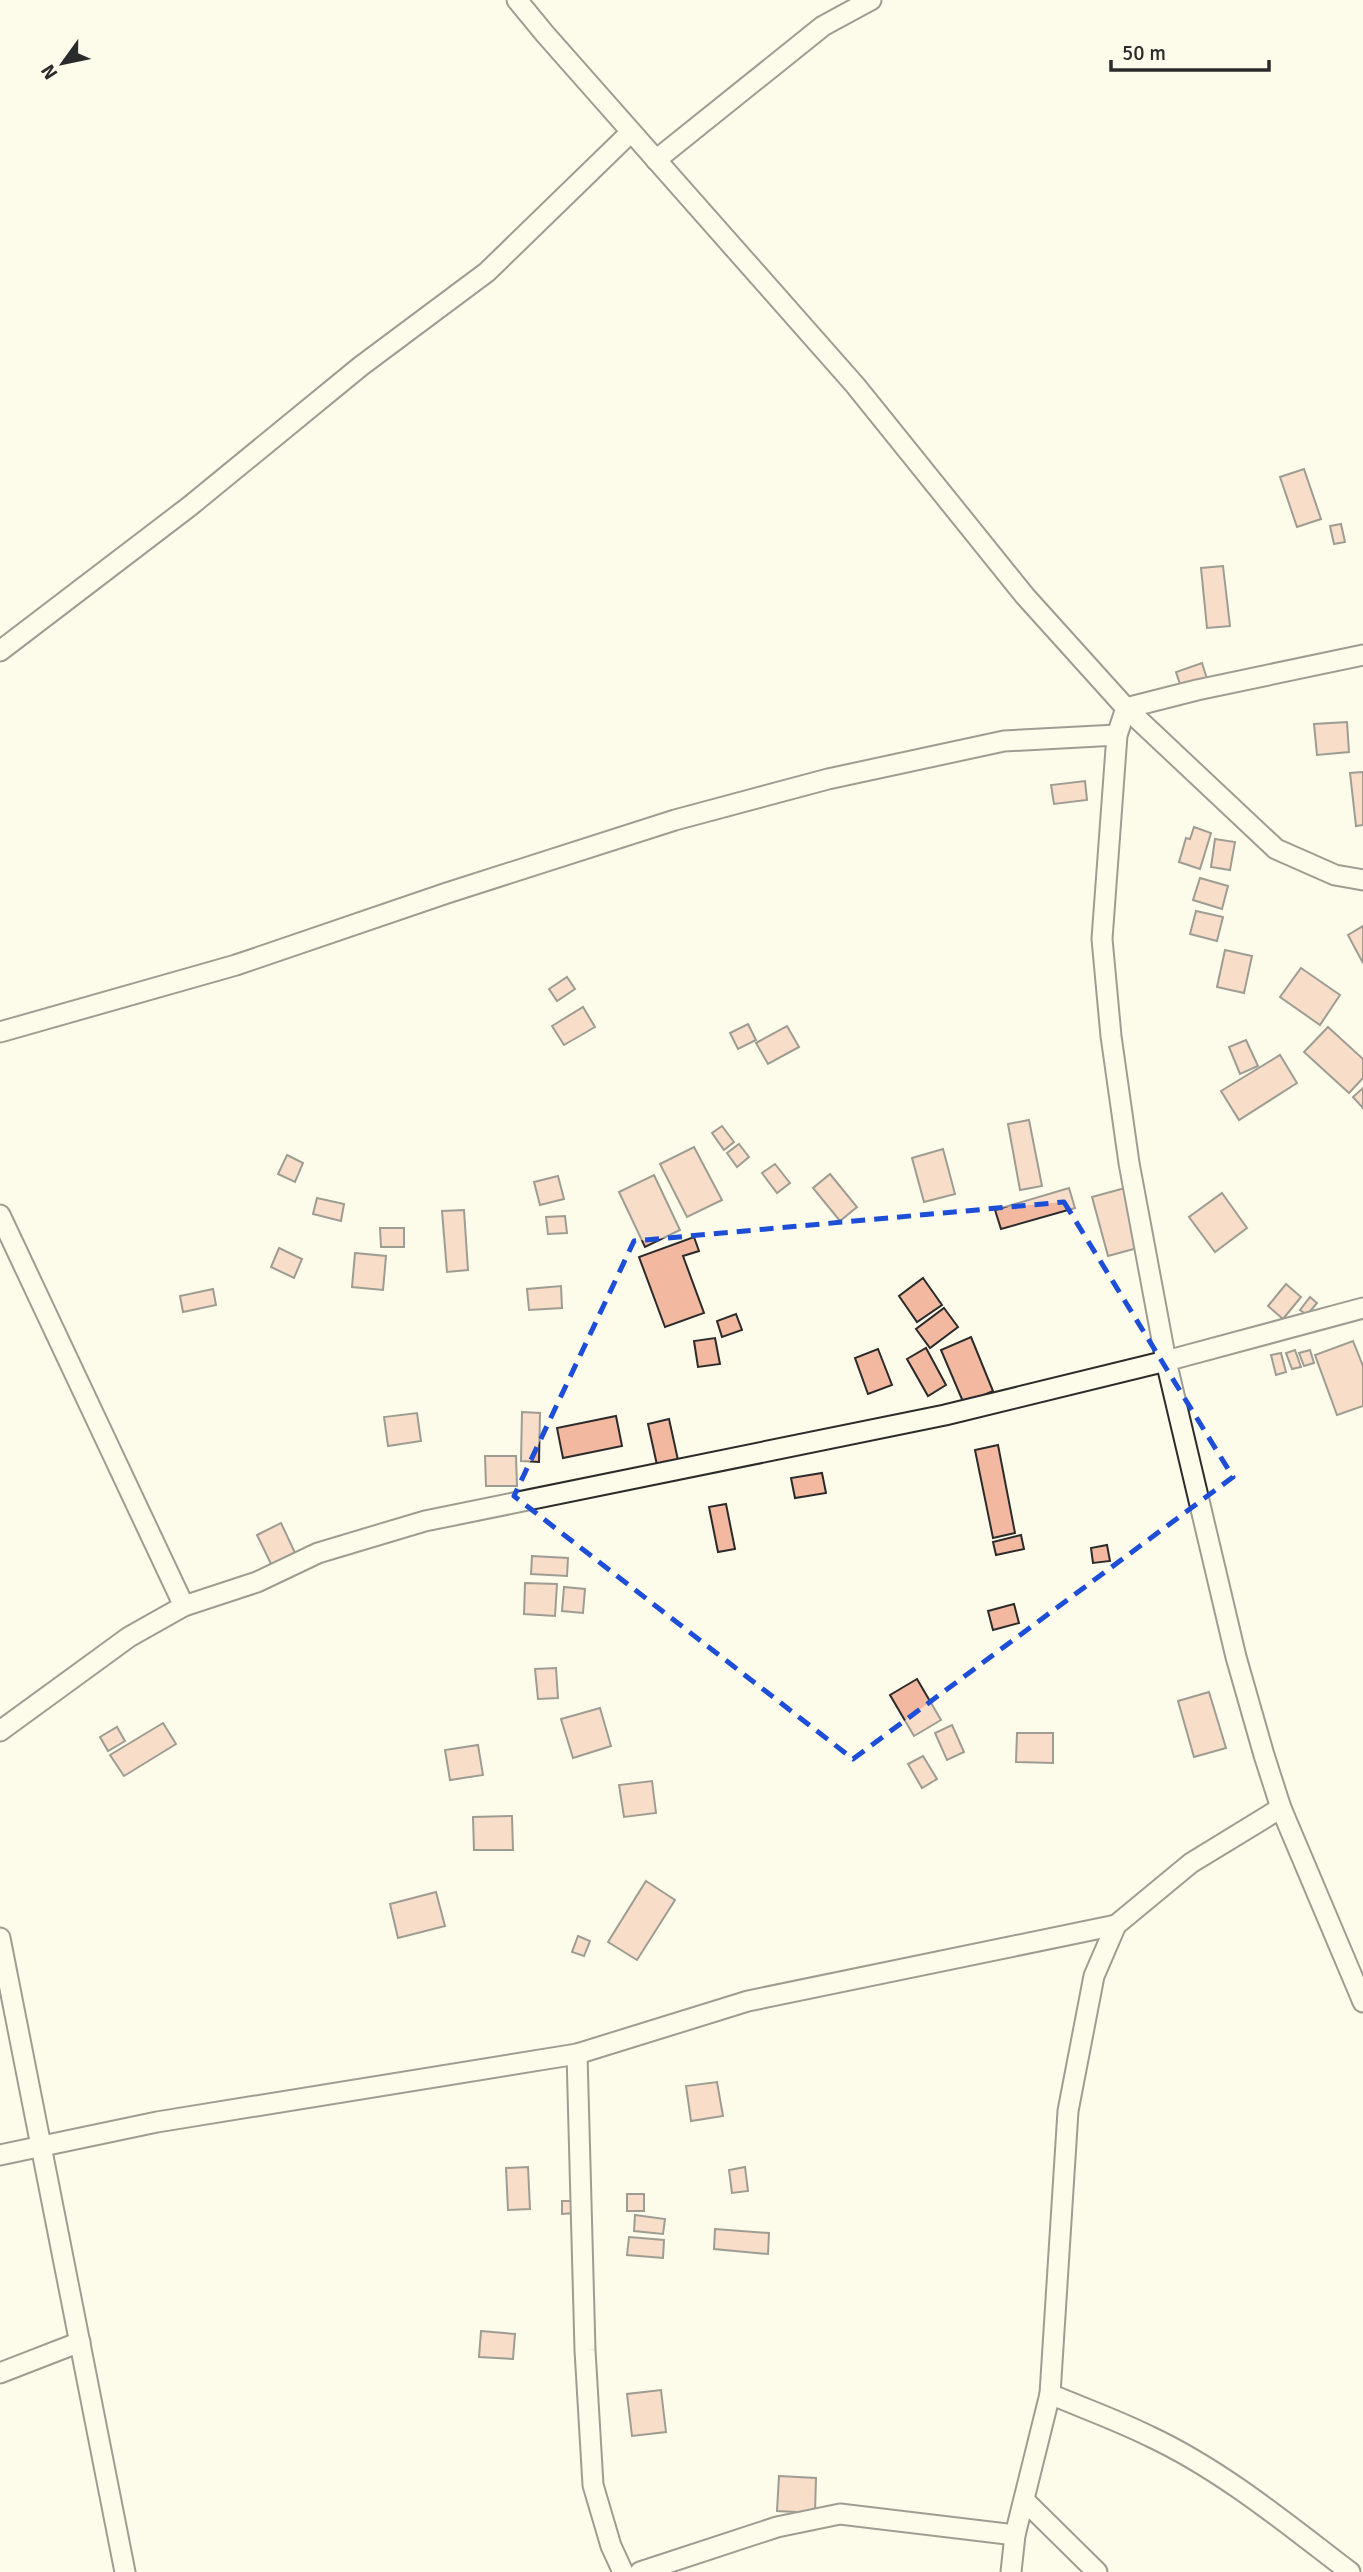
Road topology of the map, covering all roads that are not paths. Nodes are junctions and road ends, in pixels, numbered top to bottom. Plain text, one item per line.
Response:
1 (517, 0) edge
2 (871, 0) edge
3 (631, 132) junction
4 (656, 160) junction
5 (0, 651) edge
6 (1363, 655) edge
7 (1126, 708) junction
8 (1117, 735) junction
9 (1363, 880) edge
10 (0, 1032) edge
11 (0, 1215) edge
12 (1363, 1308) edge
13 (1166, 1361) junction
14 (184, 1606) junction
15 (0, 1731) edge
16 (1281, 1808) junction
17 (1116, 1925) junction
18 (0, 1938) edge
19 (1363, 2002) edge
20 (577, 2054) junction
21 (43, 2145) junction
22 (0, 2155) edge
23 (80, 2342) junction
24 (0, 2373) edge
25 (1050, 2394) junction
26 (1025, 2501) junction
27 (1015, 2535) junction
28 (125, 2572) edge
29 (623, 2572) edge
30 (640, 2572) edge
31 (1011, 2572) edge
32 (1097, 2572) edge
33 (1350, 2572) edge

1 - 3 street
2 - 4 street
3 - 4 street
3 - 5 street
4 - 7 street
6 - 7 street
7 - 8 street
7 - 9 street
8 - 10 street
8 - 13 street
11 - 14 street
12 - 13 street
13 - 14 street
13 - 16 street
14 - 15 street
16 - 17 street
16 - 19 street
17 - 20 street
17 - 25 street
18 - 21 street
20 - 21 street
20 - 29 street
21 - 22 street
21 - 23 street
23 - 24 street
23 - 28 street
25 - 26 street
25 - 33 street
26 - 27 street
26 - 32 street
27 - 30 street
27 - 31 street

